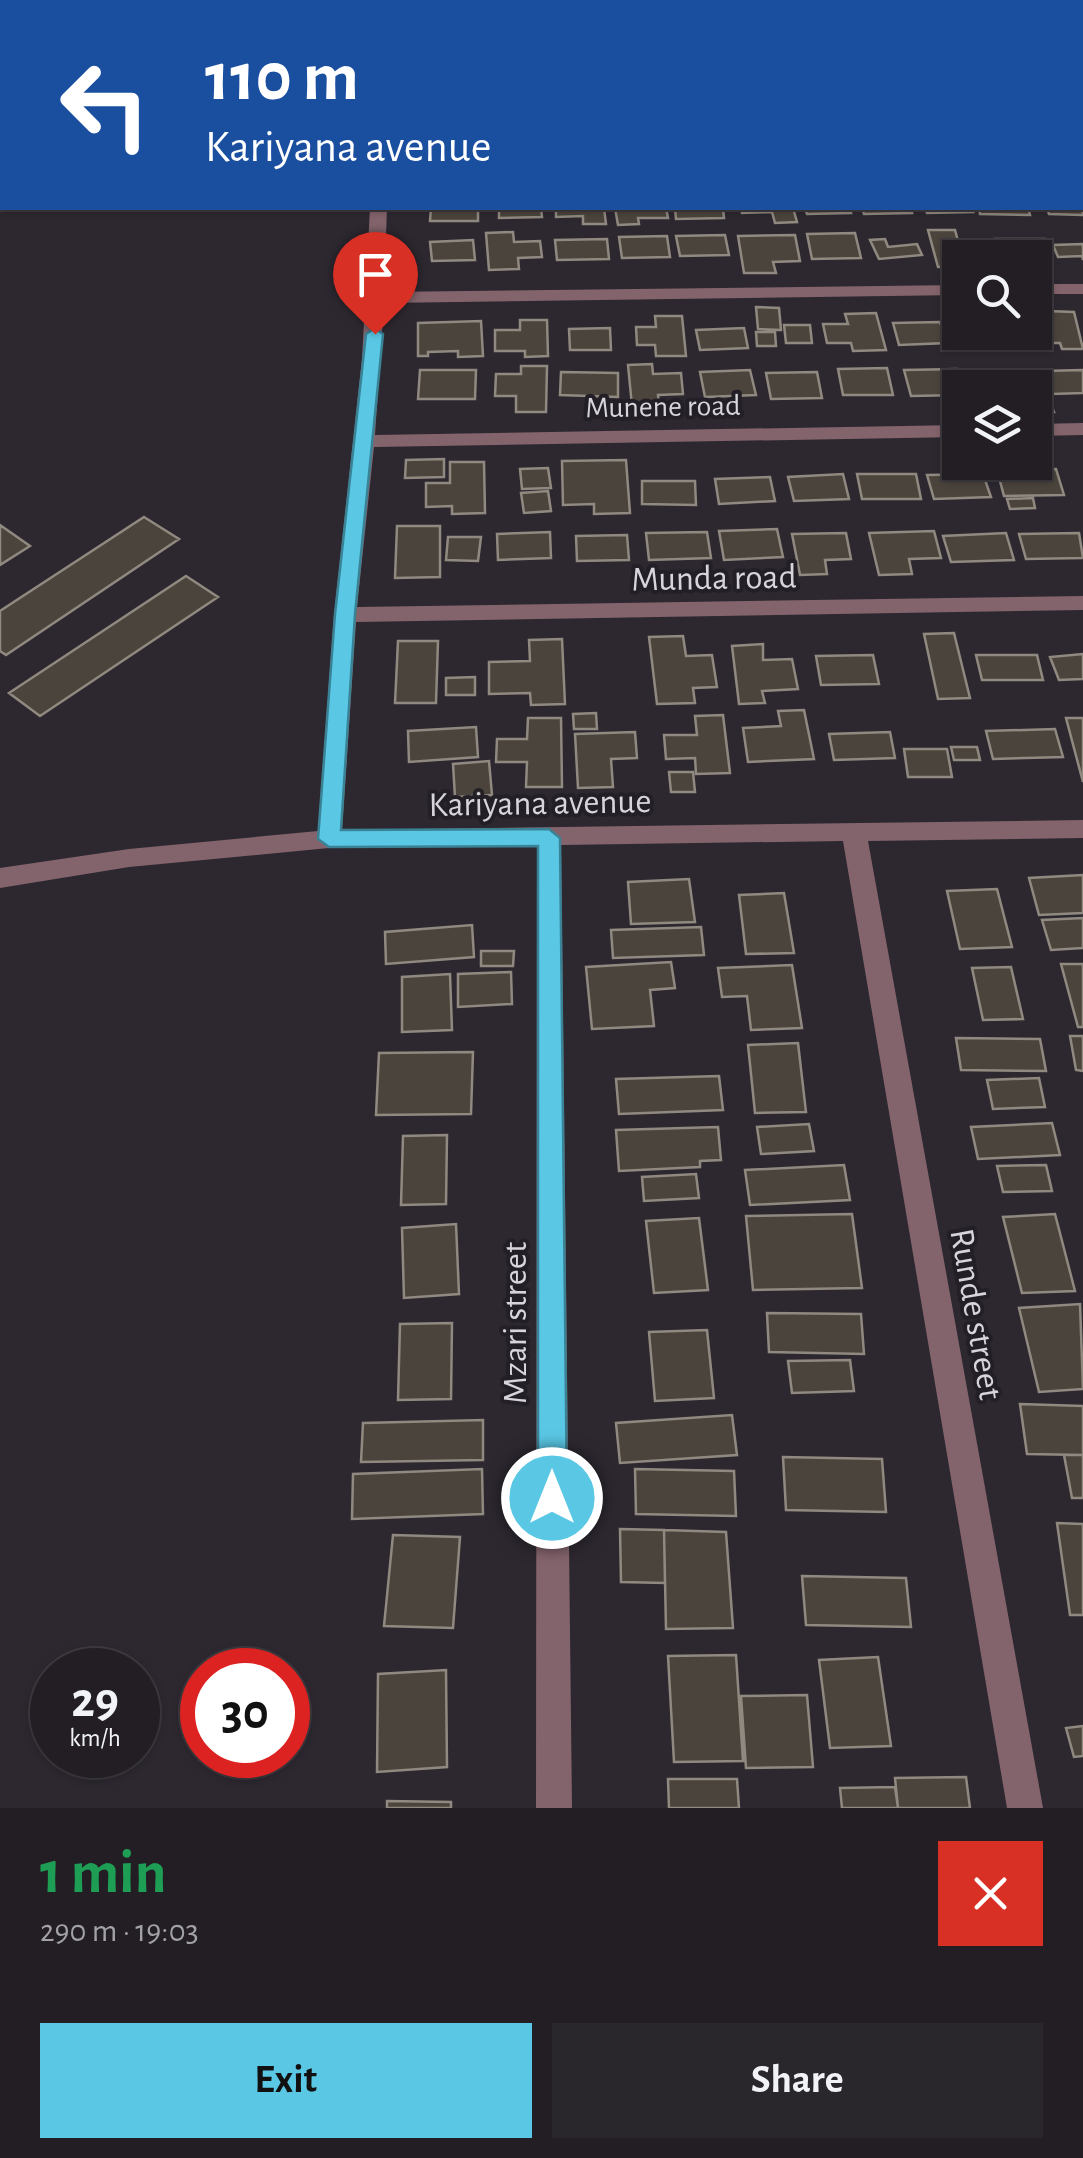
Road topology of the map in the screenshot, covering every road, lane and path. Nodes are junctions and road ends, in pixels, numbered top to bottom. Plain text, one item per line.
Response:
1 (378, 210) edge
2 (1052, 289) edge
3 (1083, 289) edge
4 (942, 290) edge
5 (378, 298) junction
6 (1052, 430) edge
7 (1083, 430) edge
8 (942, 432) edge
9 (366, 441) junction
10 (1083, 604) edge
11 (345, 614) junction
12 (1083, 829) edge
13 (854, 832) junction
14 (549, 838) junction
15 (329, 839) junction
16 (0, 878) edge
17 (554, 1808) edge
18 (1026, 1808) edge

1 - 5 street
2 - 3 street
4 - 5 street
5 - 9 street
6 - 7 street
8 - 9 street, Munene road
9 - 11 street
10 - 11 street, Munda road
11 - 15 street
12 - 13 street, Kariyana avenue
13 - 14 street, Kariyana avenue
13 - 18 street, Runde street
14 - 15 street, Kariyana avenue
14 - 17 street, Mzari street
15 - 16 street, Kariyana avenue

